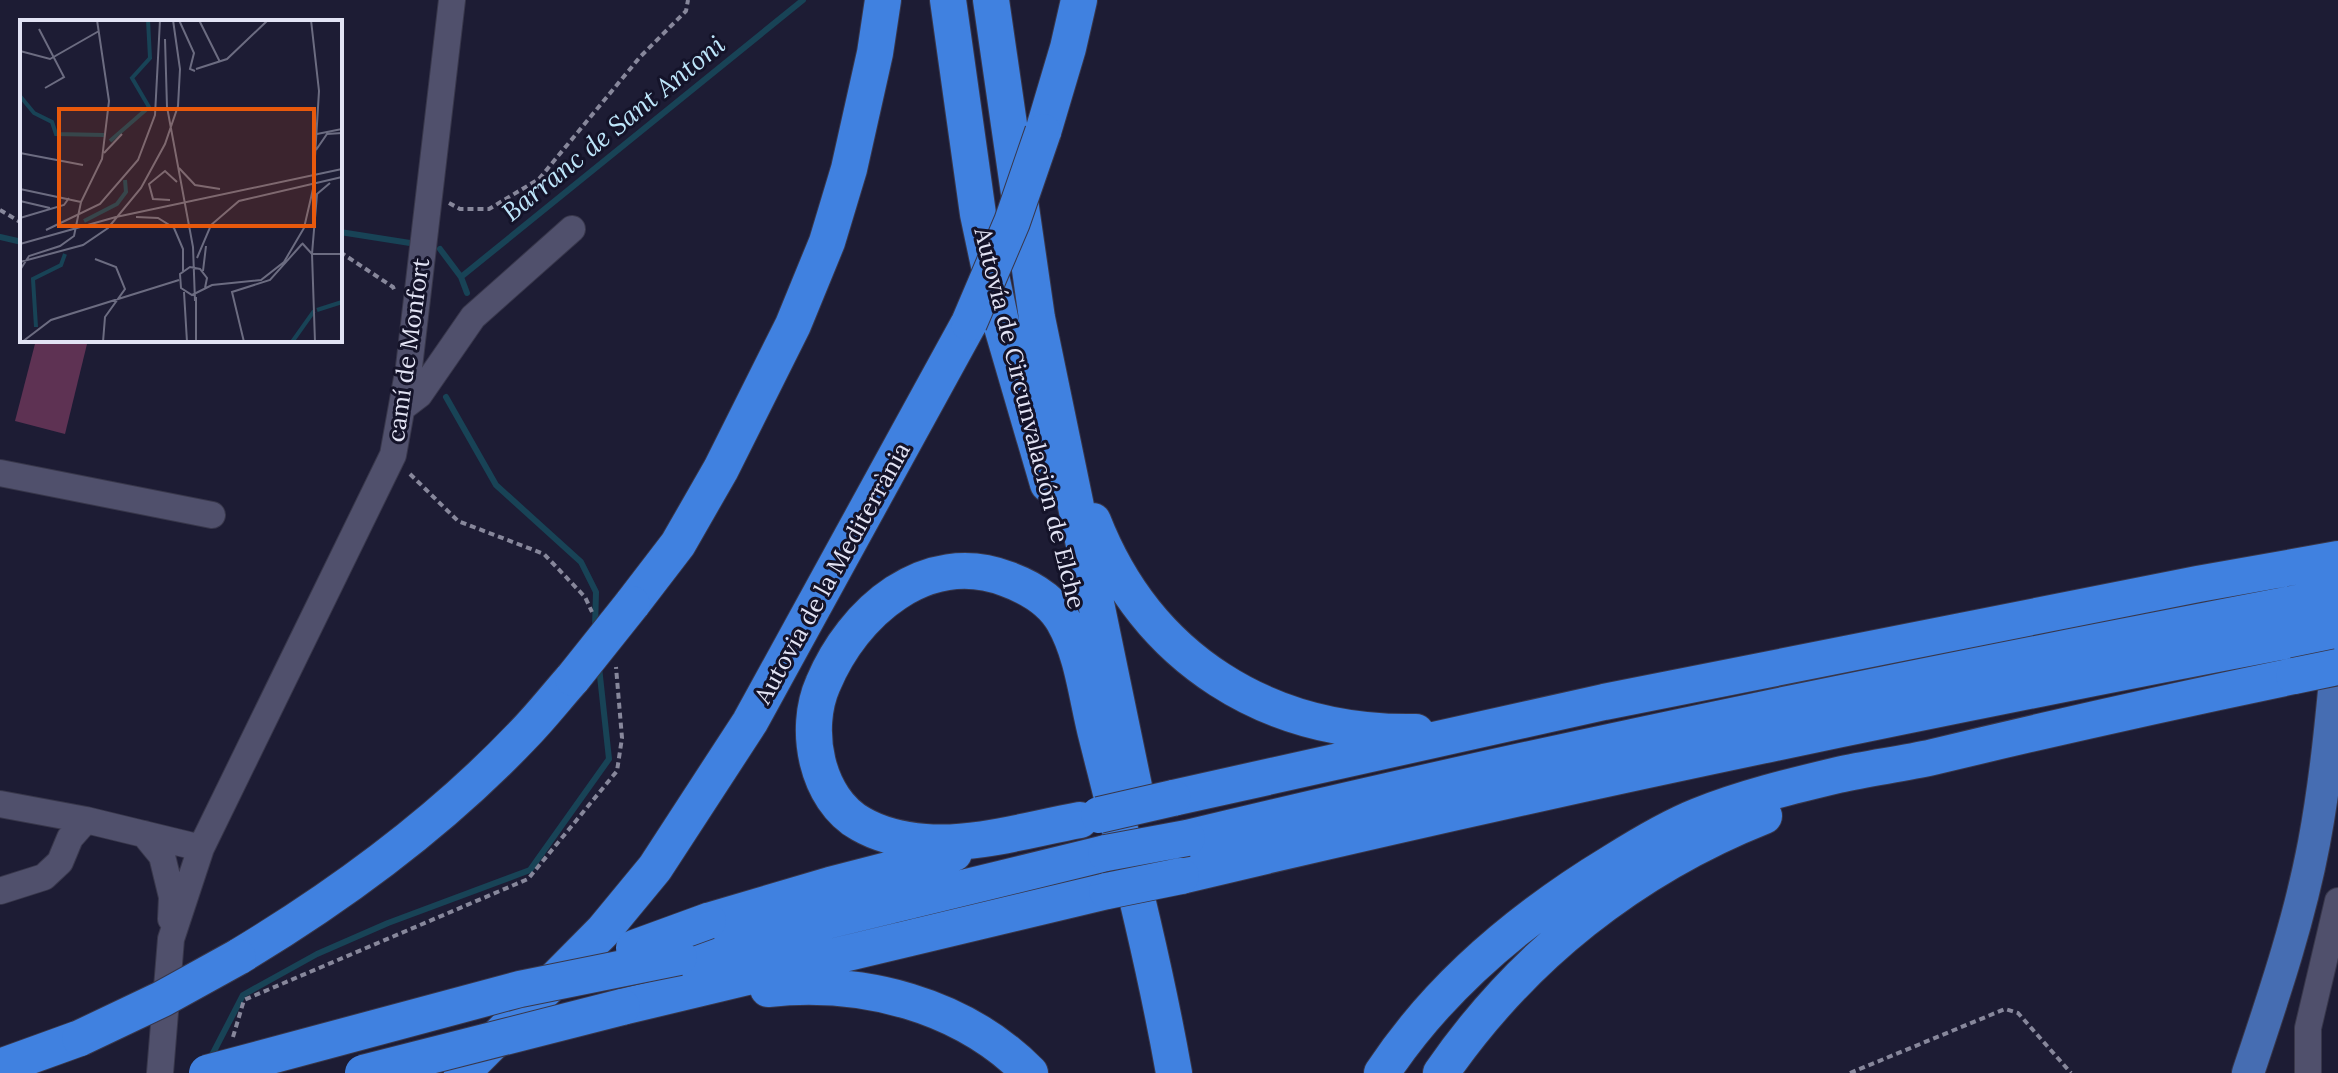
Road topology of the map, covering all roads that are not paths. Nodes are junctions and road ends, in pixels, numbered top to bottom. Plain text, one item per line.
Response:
1 (452, 0) edge
2 (883, 0) edge
3 (948, 0) edge
4 (991, 0) edge
5 (1079, 0) edge
6 (572, 229) dead end
7 (402, 408) junction
8 (1055, 410) junction
9 (0, 473) edge
10 (212, 515) dead end
11 (2338, 559) edge
12 (2338, 595) edge
13 (2338, 631) edge
14 (2338, 649) edge
15 (2338, 667) edge
16 (1469, 732) junction
17 (1892, 767) junction
18 (0, 804) edge
19 (86, 820) junction
20 (1102, 830) junction
21 (144, 834) junction
22 (201, 848) junction
23 (0, 891) edge
24 (2338, 901) edge
25 (171, 939) junction
26 (699, 988) junction
27 (520, 989) junction
28 (0, 1067) edge
29 (160, 1073) edge
30 (207, 1073) edge
31 (363, 1073) edge
32 (462, 1073) edge
33 (1030, 1073) edge
34 (1174, 1073) edge
35 (1196, 1073) edge
36 (1382, 1073) edge
37 (1441, 1073) edge
38 (2248, 1073) edge
39 (2308, 1073) edge

1 - 7 street, camí de Monfort
2 - 28 highway, bridge
3 - 20 highway, Autovía de Circunvalación de Elche
4 - 8 highway, Autovía de Circunvalación de Elche
5 - 32 highway, Autovia de la Mediterrània, bridge
6 - 7 street
7 - 22 street, camí de Monfort
8 - 16 highway
8 - 35 highway
9 - 10 street
11 - 16 highway
12 - 20 highway, bridge
13 - 26 highway, bridge
14 - 38 main road
15 - 17 highway, bridge
16 - 20 highway, bridge
17 - 36 highway
17 - 37 highway
18 - 19 street
19 - 21 street
19 - 23 street
20 - 20 highway
20 - 27 highway, bridge
20 - 27 highway, bridge
20 - 34 highway
21 - 22 street
21 - 25 street
22 - 25 street, camí de Monfort
24 - 39 street
25 - 29 street
26 - 31 highway, bridge
26 - 33 highway
27 - 30 highway, bridge

